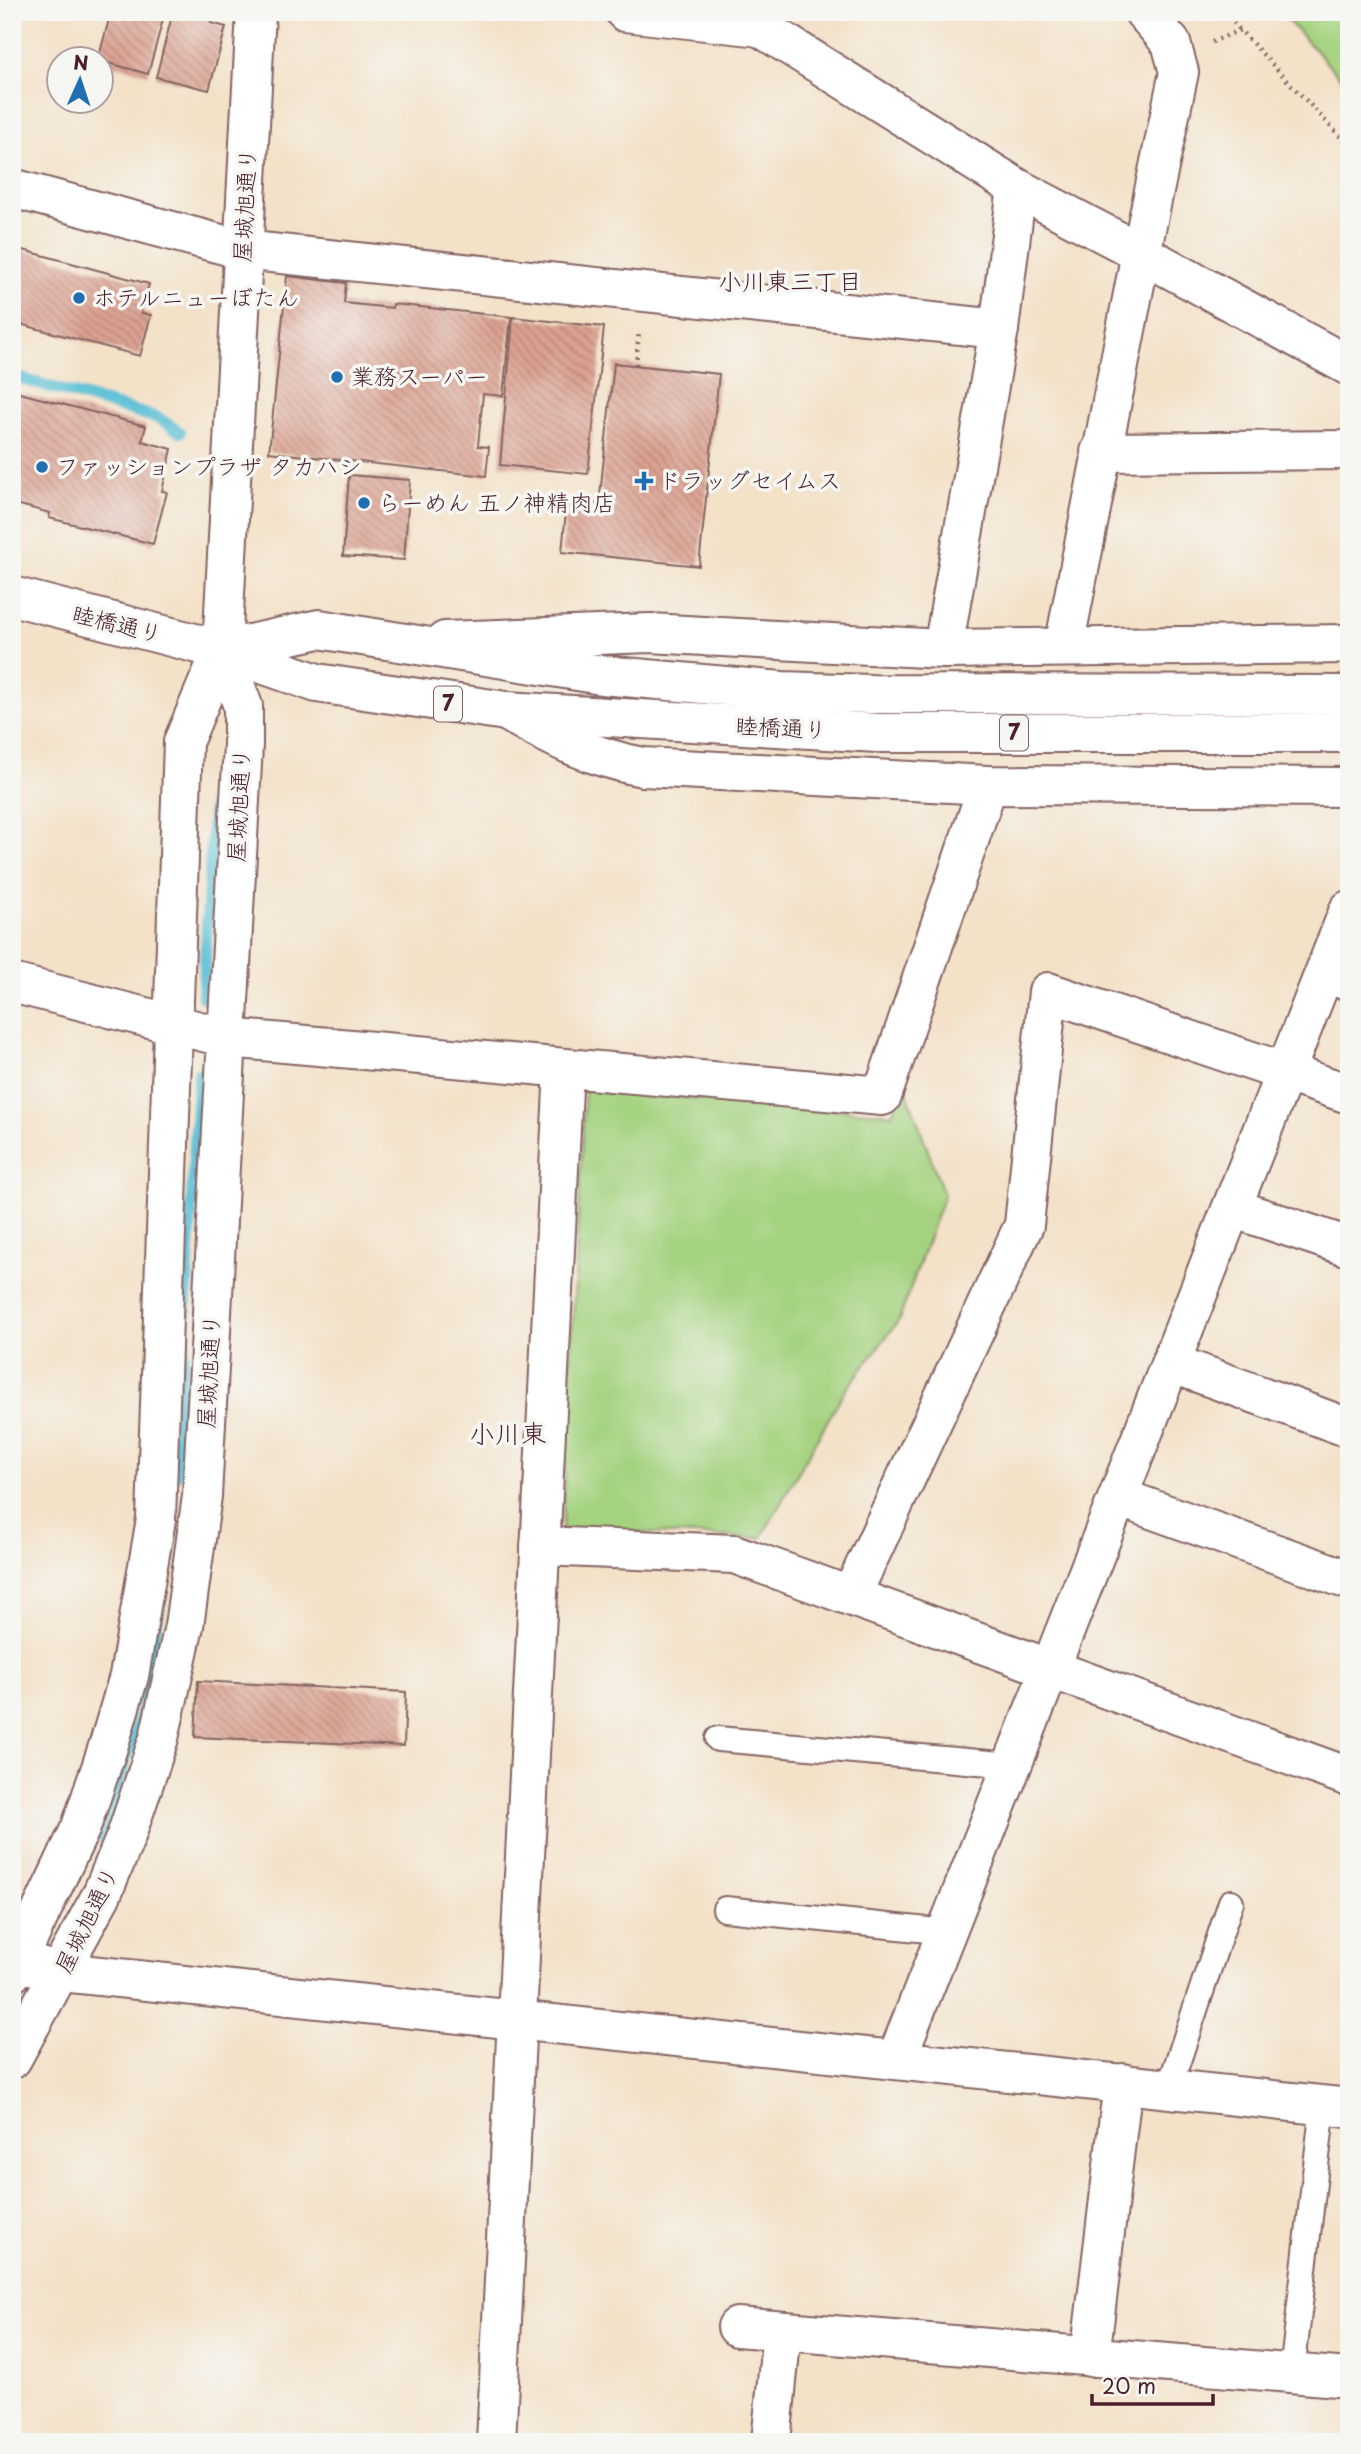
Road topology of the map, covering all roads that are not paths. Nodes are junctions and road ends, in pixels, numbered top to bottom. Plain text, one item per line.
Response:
1 (256, 12) edge
2 (625, 12) edge
3 (1144, 12) edge
4 (759, 20) edge
5 (12, 188) edge
6 (1017, 188) junction
7 (243, 250) junction
8 (1141, 253) junction
9 (999, 329) junction
10 (1349, 366) edge
11 (1349, 450) edge
12 (1100, 452) junction
13 (12, 596) edge
14 (414, 643) junction
15 (1349, 644) edge
16 (1064, 647) junction
17 (943, 649) junction
18 (222, 650) junction
19 (1349, 695) edge
20 (506, 711) junction
21 (1349, 733) edge
22 (988, 785) junction
23 (1349, 787) edge
24 (1349, 910) edge
25 (12, 983) edge
26 (1335, 984) edge
27 (172, 1024) junction
28 (227, 1038) junction
29 (564, 1068) junction
30 (1285, 1072) junction
31 (1349, 1094) edge
32 (1232, 1208) junction
33 (1349, 1247) edge
34 (1171, 1363) junction
35 (1349, 1427) edge
36 (1118, 1497) junction
37 (541, 1546) junction
38 (1349, 1580) edge
39 (851, 1596) junction
40 (1050, 1671) junction
41 (718, 1739) dead end
42 (1012, 1765) junction
43 (1349, 1777) edge
44 (1231, 1902) dead end
45 (725, 1909) dead end
46 (947, 1932) junction
47 (15, 1966) edge
48 (62, 1972) junction
49 (517, 2020) junction
50 (12, 2059) edge
51 (896, 2060) junction
52 (1123, 2083) junction
53 (1169, 2088) junction
54 (1336, 2106) edge
55 (737, 2327) dead end
56 (782, 2331) junction
57 (1090, 2357) junction
58 (1292, 2373) junction
59 (1349, 2378) edge
60 (496, 2442) edge
61 (771, 2442) edge

1 - 7 street, 屋城旭通り
2 - 4 street
3 - 8 street
4 - 6 street
5 - 7 street
6 - 8 street
6 - 9 street
7 - 9 street
7 - 18 street, 屋城旭通り
8 - 10 street
8 - 12 street
9 - 17 street
11 - 12 street
12 - 16 street
13 - 18 street, 睦橋通り / 7
14 - 17 street
14 - 18 street, 睦橋通り / 7
14 - 19 street, 睦橋通り / 7
15 - 16 street
16 - 17 street
18 - 20 street, 睦橋通り / 7
18 - 27 street, 屋城旭通り
18 - 28 street, 屋城旭通り
20 - 21 street, 睦橋通り / 7
20 - 22 street
22 - 23 street
22 - 29 street
24 - 26 street
25 - 27 street
26 - 30 street
27 - 28 street
27 - 47 street, 屋城旭通り
28 - 29 street
28 - 48 street, 屋城旭通り
29 - 37 street
30 - 31 street
30 - 32 street
30 - 39 street
32 - 33 street
32 - 34 street
34 - 35 street
34 - 36 street
36 - 38 street
36 - 40 street
37 - 39 street
37 - 49 street
39 - 40 street
40 - 42 street
40 - 43 street
41 - 42 lane
42 - 46 street
44 - 53 lane
45 - 46 lane
46 - 51 street
47 - 48 street
48 - 49 street
48 - 50 street, 屋城旭通り
49 - 51 street
49 - 60 street
51 - 52 street
52 - 53 street
52 - 57 street
53 - 54 street
54 - 58 lane
55 - 56 street
56 - 57 street
56 - 61 street
57 - 58 street
58 - 59 street

